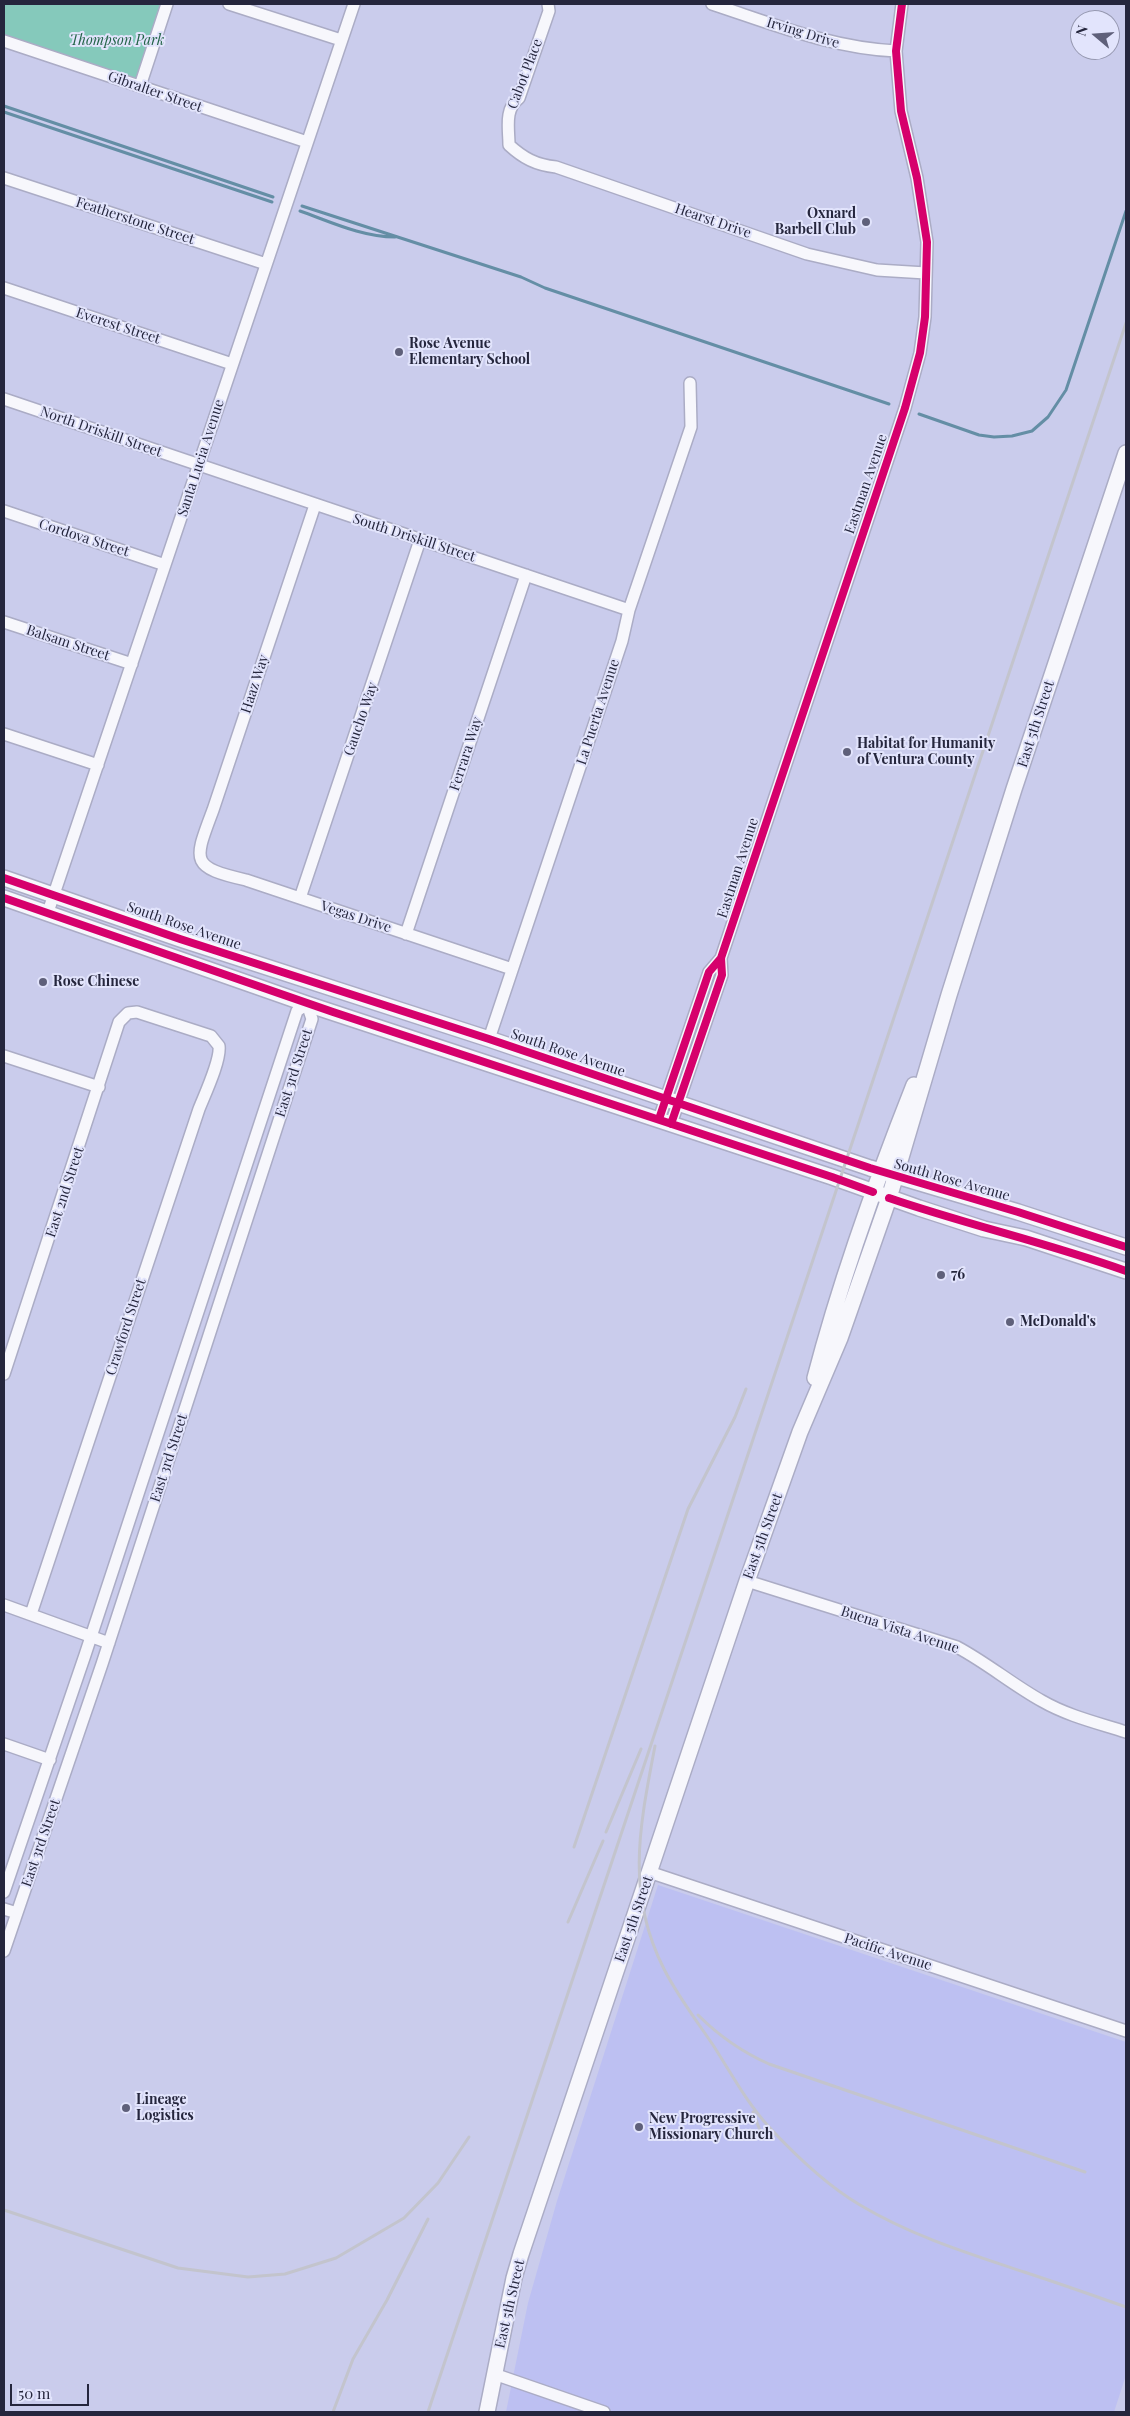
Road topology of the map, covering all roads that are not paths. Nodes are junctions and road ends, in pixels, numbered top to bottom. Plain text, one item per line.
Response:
1 (167, 4) edge
2 (229, 4) edge
3 (354, 4) edge
4 (548, 4) edge
5 (712, 4) edge
6 (902, 4) edge
7 (341, 40) junction
8 (4, 41) edge
9 (896, 51) junction
10 (140, 86) junction
11 (307, 142) junction
12 (509, 145) joint
13 (4, 178) edge
14 (266, 264) junction
15 (926, 274) junction
16 (4, 288) edge
17 (232, 364) junction
18 (690, 382) dead end
19 (4, 399) edge
20 (1126, 453) edge
21 (198, 466) junction
22 (315, 505) junction
23 (4, 511) edge
24 (420, 540) junction
25 (165, 565) junction
26 (526, 575) junction
27 (629, 610) junction
28 (4, 622) edge
29 (132, 664) junction
30 (4, 734) edge
31 (98, 765) junction
32 (203, 863) joint
33 (4, 878) edge
34 (55, 895) junction
35 (4, 898) edge
36 (300, 898) junction
37 (48, 912) junction
38 (85, 926) junction
39 (406, 934) junction
40 (180, 939) junction
41 (512, 969) junction
42 (314, 983) junction
43 (949, 995) junction
44 (307, 1004) junction
45 (489, 1039) junction
46 (218, 1042) joint
47 (4, 1056) edge
48 (99, 1087) junction
49 (672, 1101) junction
50 (665, 1122) junction
51 (881, 1172) junction
52 (897, 1176) junction
53 (873, 1192) junction
54 (889, 1198) junction
55 (1126, 1247) edge
56 (1126, 1262) edge
57 (1109, 1265) junction
58 (1126, 1271) edge
59 (4, 1374) edge
60 (800, 1432) junction
61 (747, 1580) junction
62 (4, 1604) edge
63 (31, 1614) junction
64 (91, 1636) junction
65 (109, 1643) junction
66 (1126, 1732) edge
67 (4, 1744) edge
68 (50, 1760) junction
69 (34, 1805) junction
70 (52, 1811) junction
71 (649, 1872) junction
72 (4, 1892) edge
73 (4, 1908) edge
74 (17, 1913) junction
75 (4, 1951) edge
76 (1126, 2031) edge
77 (494, 2374) junction
78 (487, 2412) edge
79 (604, 2412) edge

1 - 10 street
2 - 7 street
3 - 7 street, Santa Lucia Avenue
4 - 12 street, Cabot Place
5 - 9 street, Irving Drive
6 - 9 street, Eastman Avenue
7 - 11 street, Santa Lucia Avenue
8 - 10 street, Gibralter Street
9 - 15 street, Eastman Avenue
10 - 11 street, Gibralter Street
11 - 14 street, Santa Lucia Avenue
12 - 15 street, Hearst Drive
13 - 14 street, Featherstone Street
14 - 17 street, Santa Lucia Avenue
15 - 49 street, Eastman Avenue
16 - 17 street, Everest Street
17 - 21 street, Santa Lucia Avenue
18 - 27 street, La Puerta Avenue
19 - 21 street, North Driskill Street
20 - 43 main road, East 5th Street
21 - 22 street, South Driskill Street
21 - 25 street, Santa Lucia Avenue
22 - 24 street, South Driskill Street
22 - 32 street, Haaz Way
23 - 25 street, Cordova Street
24 - 26 street, South Driskill Street
24 - 36 street, Gaucho Way
25 - 29 street, Santa Lucia Avenue
26 - 27 street, South Driskill Street
26 - 39 street, Ferrara Way
27 - 41 street, La Puerta Avenue
28 - 29 street, Balsam Street
29 - 31 street, Santa Lucia Avenue
30 - 31 street
31 - 34 street, Santa Lucia Avenue
32 - 36 street, Vegas Drive
33 - 34 main road, South Rose Avenue
34 - 37 street, Santa Lucia Avenue
34 - 40 main road, South Rose Avenue
35 - 37 main road
36 - 39 street, Vegas Drive
37 - 38 main road
38 - 40 main road
38 - 44 main road
39 - 41 street, Vegas Drive
40 - 42 main road, South Rose Avenue
41 - 45 street, La Puerta Avenue
42 - 44 street
42 - 45 main road, South Rose Avenue
43 - 51 main road, East 5th Street
43 - 52 main road, East 5th Street
44 - 50 main road
44 - 64 street, East 3rd Street
44 - 65 street, East 3rd Street
45 - 49 main road, South Rose Avenue
46 - 48 street, East 2nd Street
46 - 63 street, Crawford Street
47 - 48 street
48 - 59 street, East 2nd Street
49 - 50 street, Eastman Avenue
49 - 51 main road, South Rose Avenue
50 - 53 main road
51 - 52 main road, South Rose Avenue
51 - 53 main road, East 5th Street
52 - 54 main road, East 5th Street
52 - 55 main road, South Rose Avenue
53 - 54 main road
53 - 60 main road, East 5th Street
54 - 57 main road
54 - 60 main road, East 5th Street
56 - 57 main road
57 - 58 main road
60 - 61 main road, East 5th Street
61 - 66 street, Buena Vista Avenue
61 - 71 main road, East 5th Street
62 - 63 street
63 - 64 street
64 - 65 street
64 - 68 street, East 3rd Street
65 - 70 street, East 3rd Street
67 - 68 street
68 - 69 street, East 3rd Street
69 - 70 street
69 - 72 street, East 3rd Street
70 - 74 street, East 3rd Street
71 - 76 street, Pacific Avenue
71 - 77 main road, East 5th Street
73 - 74 street
74 - 75 street, East 3rd Street
77 - 78 main road, East 5th Street
77 - 79 street

